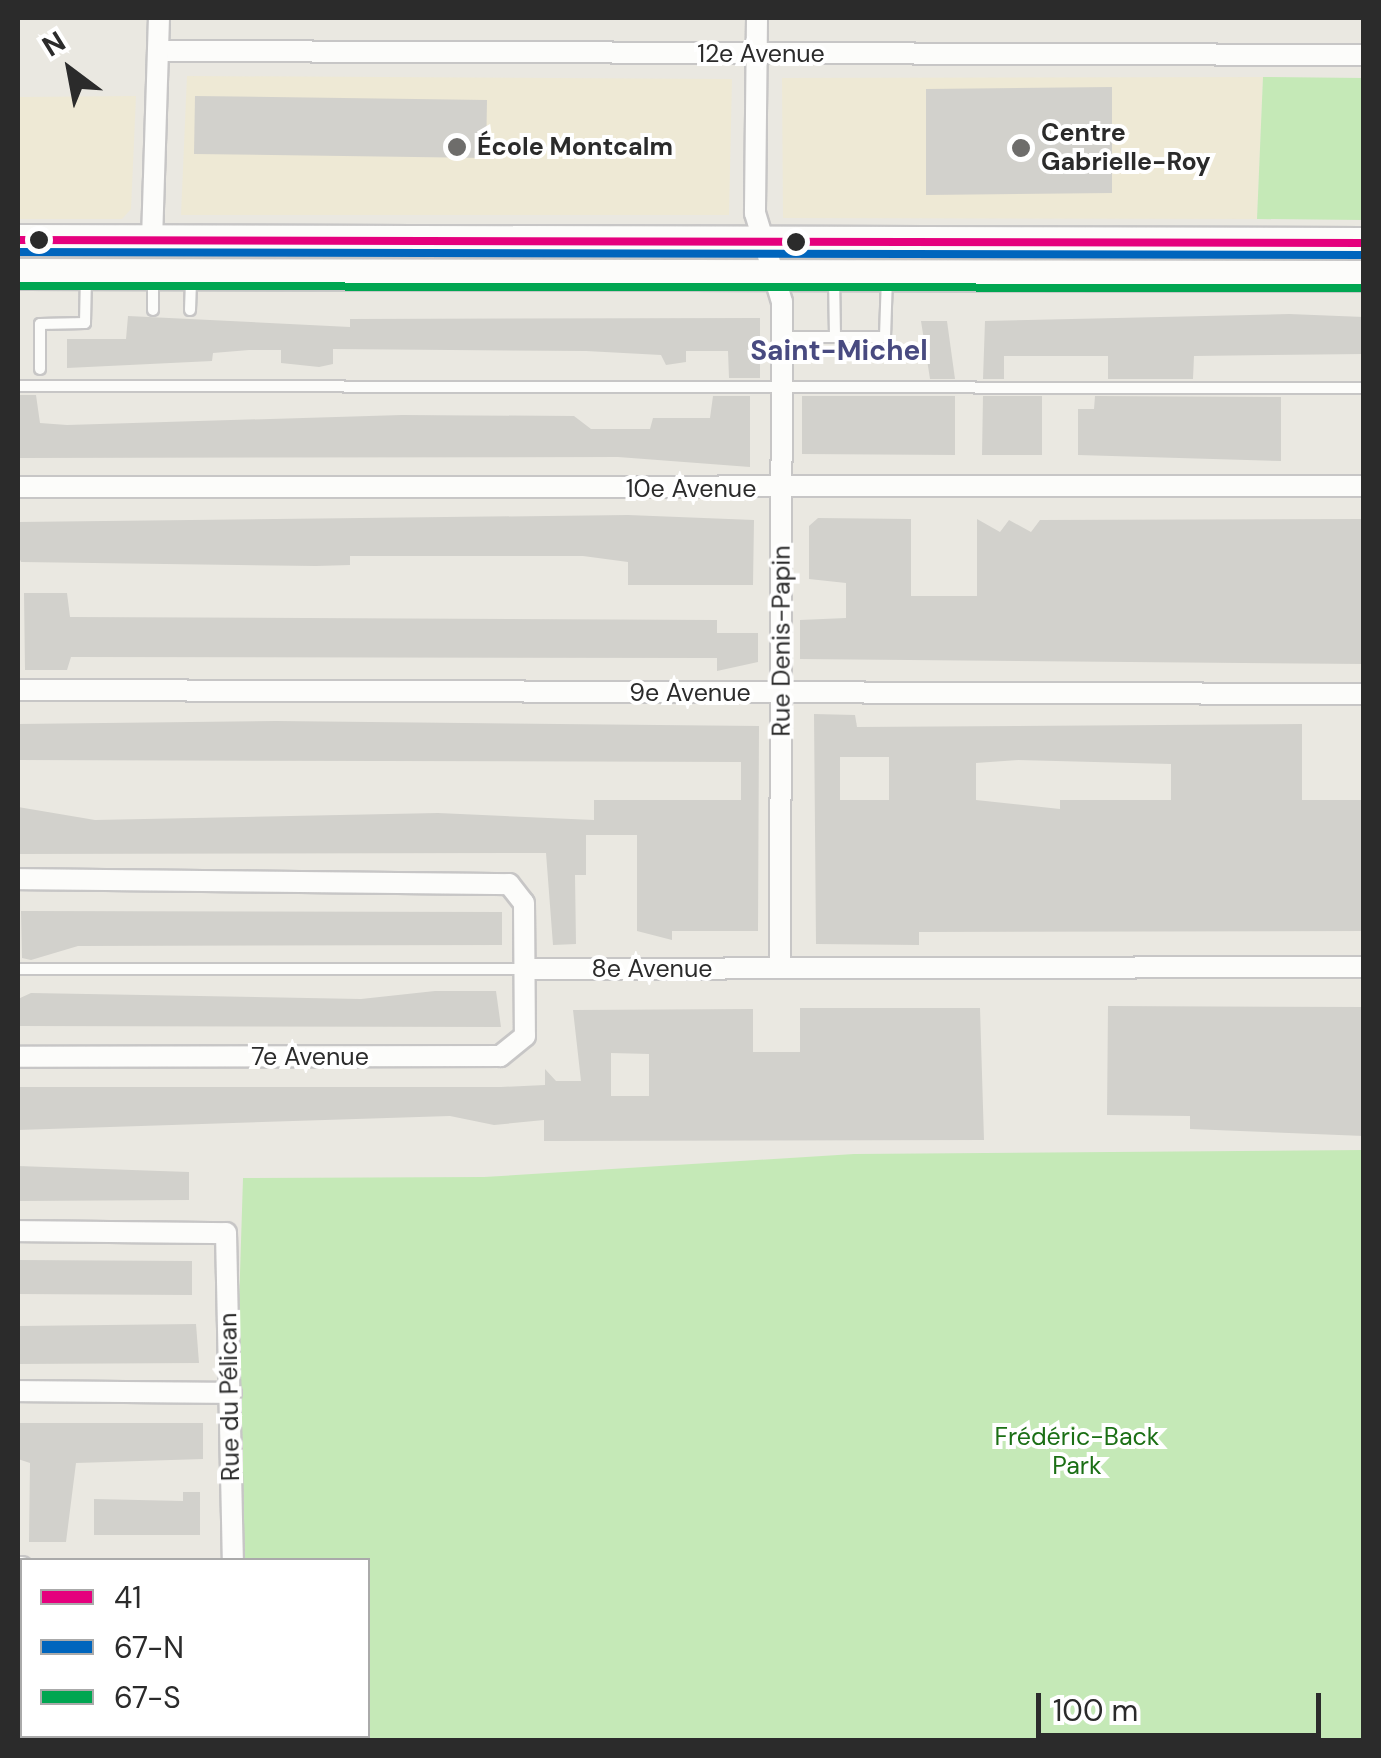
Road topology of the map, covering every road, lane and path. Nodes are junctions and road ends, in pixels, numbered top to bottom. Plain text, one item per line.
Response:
1 (159, 18) edge
2 (757, 18) edge
3 (158, 51) junction
4 (758, 54) junction
5 (1364, 55) edge
6 (18, 240) edge
7 (152, 240) junction
8 (764, 241) junction
9 (1364, 243) edge
10 (18, 274) edge
11 (86, 274) junction
12 (153, 274) junction
13 (191, 274) junction
14 (774, 274) junction
15 (834, 275) junction
16 (887, 276) junction
17 (1364, 276) edge
18 (153, 310) dead end
19 (190, 310) dead end
20 (782, 337) junction
21 (834, 337) junction
22 (40, 369) dead end
23 (18, 386) edge
24 (782, 387) junction
25 (1364, 388) edge
26 (1364, 486) edge
27 (18, 487) edge
28 (782, 489) junction
29 (18, 690) edge
30 (780, 694) junction
31 (1364, 694) edge
32 (18, 878) edge
33 (1364, 967) edge
34 (780, 968) junction
35 (18, 969) edge
36 (524, 969) junction
37 (18, 1057) edge
38 (18, 1231) edge
39 (18, 1392) edge
40 (231, 1393) junction
41 (233, 1558) edge

1 - 3 street
2 - 4 street, Rue Denis-Papin
3 - 4 street, 12e Avenue
3 - 7 street
4 - 5 street, 12e Avenue
4 - 8 street, Rue Denis-Papin
6 - 7 main road
7 - 8 main road
8 - 9 main road
8 - 14 street, Rue Denis-Papin
10 - 11 main road
11 - 12 main road
11 - 22 lane
12 - 13 main road
12 - 18 lane
13 - 14 main road
13 - 19 lane
14 - 15 main road
14 - 20 street, Rue Denis-Papin
15 - 16 main road
15 - 21 lane
16 - 17 main road
16 - 21 lane
20 - 21 lane
20 - 24 street, Rue Denis-Papin
23 - 24 lane
24 - 25 lane
24 - 28 street, Rue Denis-Papin
26 - 28 street, 10e Avenue
27 - 28 street, 10e Avenue
28 - 30 street, Rue Denis-Papin
29 - 30 street, 9e Avenue
30 - 31 street, 9e Avenue
30 - 34 street, Rue Denis-Papin
32 - 36 street
33 - 34 street, 8e Avenue
34 - 36 street, 8e Avenue
35 - 36 lane
36 - 37 street, 7e Avenue
38 - 40 street, Rue du Pélican
39 - 40 street
40 - 41 street, Rue du Pélican

